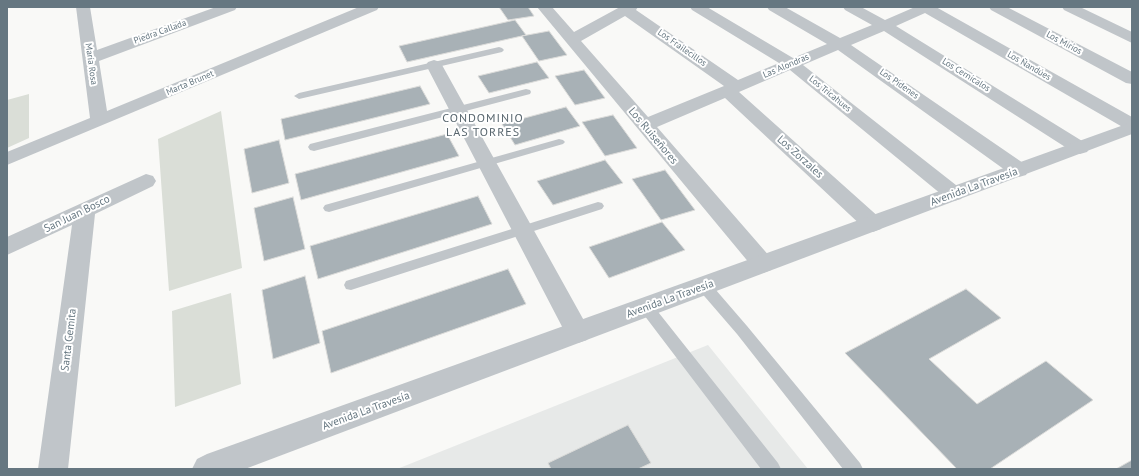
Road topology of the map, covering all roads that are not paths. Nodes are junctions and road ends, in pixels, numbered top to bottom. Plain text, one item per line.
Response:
1 (85, 7) edge
2 (230, 7) edge
3 (372, 7) edge
4 (544, 7) edge
5 (697, 7) edge
6 (774, 7) edge
7 (850, 7) edge
8 (927, 7) edge
9 (996, 7) edge
10 (1069, 7) edge
11 (628, 8) edge
12 (885, 25) junction
13 (1132, 38) edge
14 (572, 40) junction
15 (840, 44) junction
16 (498, 50) dead end
17 (90, 58) junction
18 (792, 64) junction
19 (434, 65) junction
20 (1132, 79) edge
21 (732, 89) junction
22 (526, 92) dead end
23 (299, 96) dead end
24 (458, 110) junction
25 (98, 121) junction
26 (644, 125) junction
27 (1132, 127) edge
28 (559, 142) dead end
29 (314, 147) dead end
30 (1080, 148) junction
31 (7, 159) edge
32 (487, 163) junction
33 (1019, 170) junction
34 (146, 181) dead end
35 (954, 194) junction
36 (598, 206) dead end
37 (329, 208) dead end
38 (85, 210) junction
39 (873, 224) junction
40 (523, 230) junction
41 (7, 247) edge
42 (763, 264) junction
43 (350, 285) dead end
44 (704, 286) junction
45 (646, 307) junction
46 (578, 333) junction
47 (212, 468) edge
48 (53, 469) edge
49 (772, 469) edge
50 (854, 469) edge

1 - 17 street, María Rosa
2 - 17 street, Piedra Callada
3 - 25 street, Marta Brunet
4 - 14 street, Los Ruiseñores
5 - 18 street, Los Tricahues
6 - 15 street, Los Pidenes
7 - 12 street, Los Cernícalos
8 - 12 street, Las Alondras
8 - 27 street, Los Ñandúes
9 - 20 street, Los Mirios
10 - 13 street
11 - 14 street
11 - 21 street, Los Frailecillos
12 - 15 street, Las Alondras
12 - 30 street, Los Cernícalos
14 - 26 street, Los Ruiseñores
15 - 18 street, Las Alondras
15 - 33 street, Los Pidenes
16 - 19 lane
17 - 25 street, María Rosa
18 - 21 street, Las Alondras
18 - 35 street, Los Tricahues
19 - 23 lane
19 - 24 street
21 - 26 street, Las Alondras
21 - 39 street, Los Zorzales
22 - 24 lane
24 - 29 lane
24 - 32 street
25 - 31 street, Marta Brunet
26 - 42 street, Los Ruiseñores
27 - 30 street, Avenida La Travesía
28 - 32 lane
30 - 33 street, Avenida La Travesía
32 - 37 lane
32 - 40 street
33 - 35 street, Avenida La Travesía
34 - 38 street, San Juan Bosco
35 - 39 street, Avenida La Travesía
36 - 40 lane
38 - 41 street, San Juan Bosco
38 - 48 street, Santa Gemita
39 - 42 street, Avenida La Travesía
40 - 43 lane
40 - 46 street
42 - 44 street, Avenida La Travesía
44 - 45 street, Avenida La Travesía
44 - 50 lane
45 - 46 street, Avenida La Travesía
45 - 49 lane
46 - 47 street, Avenida La Travesía

